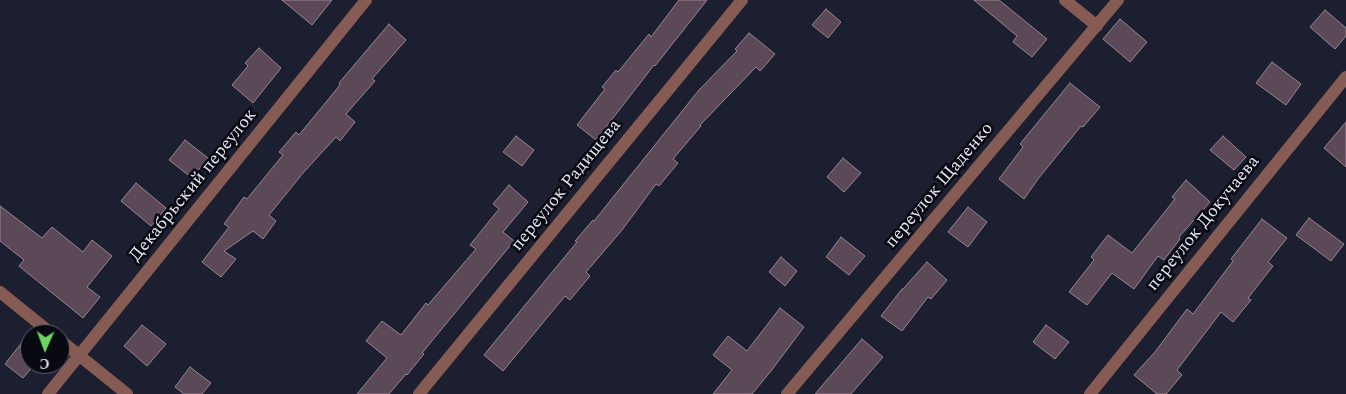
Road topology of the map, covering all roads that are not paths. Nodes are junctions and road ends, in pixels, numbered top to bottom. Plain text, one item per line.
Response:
1 (366, 0) edge
2 (742, 0) edge
3 (1064, 0) edge
4 (1118, 0) edge
5 (1097, 26) junction
6 (1346, 77) edge
7 (0, 292) edge
8 (40, 324) edge
9 (70, 348) edge
10 (79, 356) junction
11 (48, 394) edge
12 (127, 394) edge
13 (419, 394) edge
14 (788, 394) edge
15 (1090, 394) edge

1 - 10 street, Декабрьский переулок
2 - 13 street, переулок Радищева
3 - 5 street
4 - 5 street, переулок Щаденко
5 - 14 street, переулок Щаденко
6 - 15 street, переулок Докучаева
7 - 8 street
9 - 10 street
10 - 11 street, Декабрьский переулок
10 - 12 street

